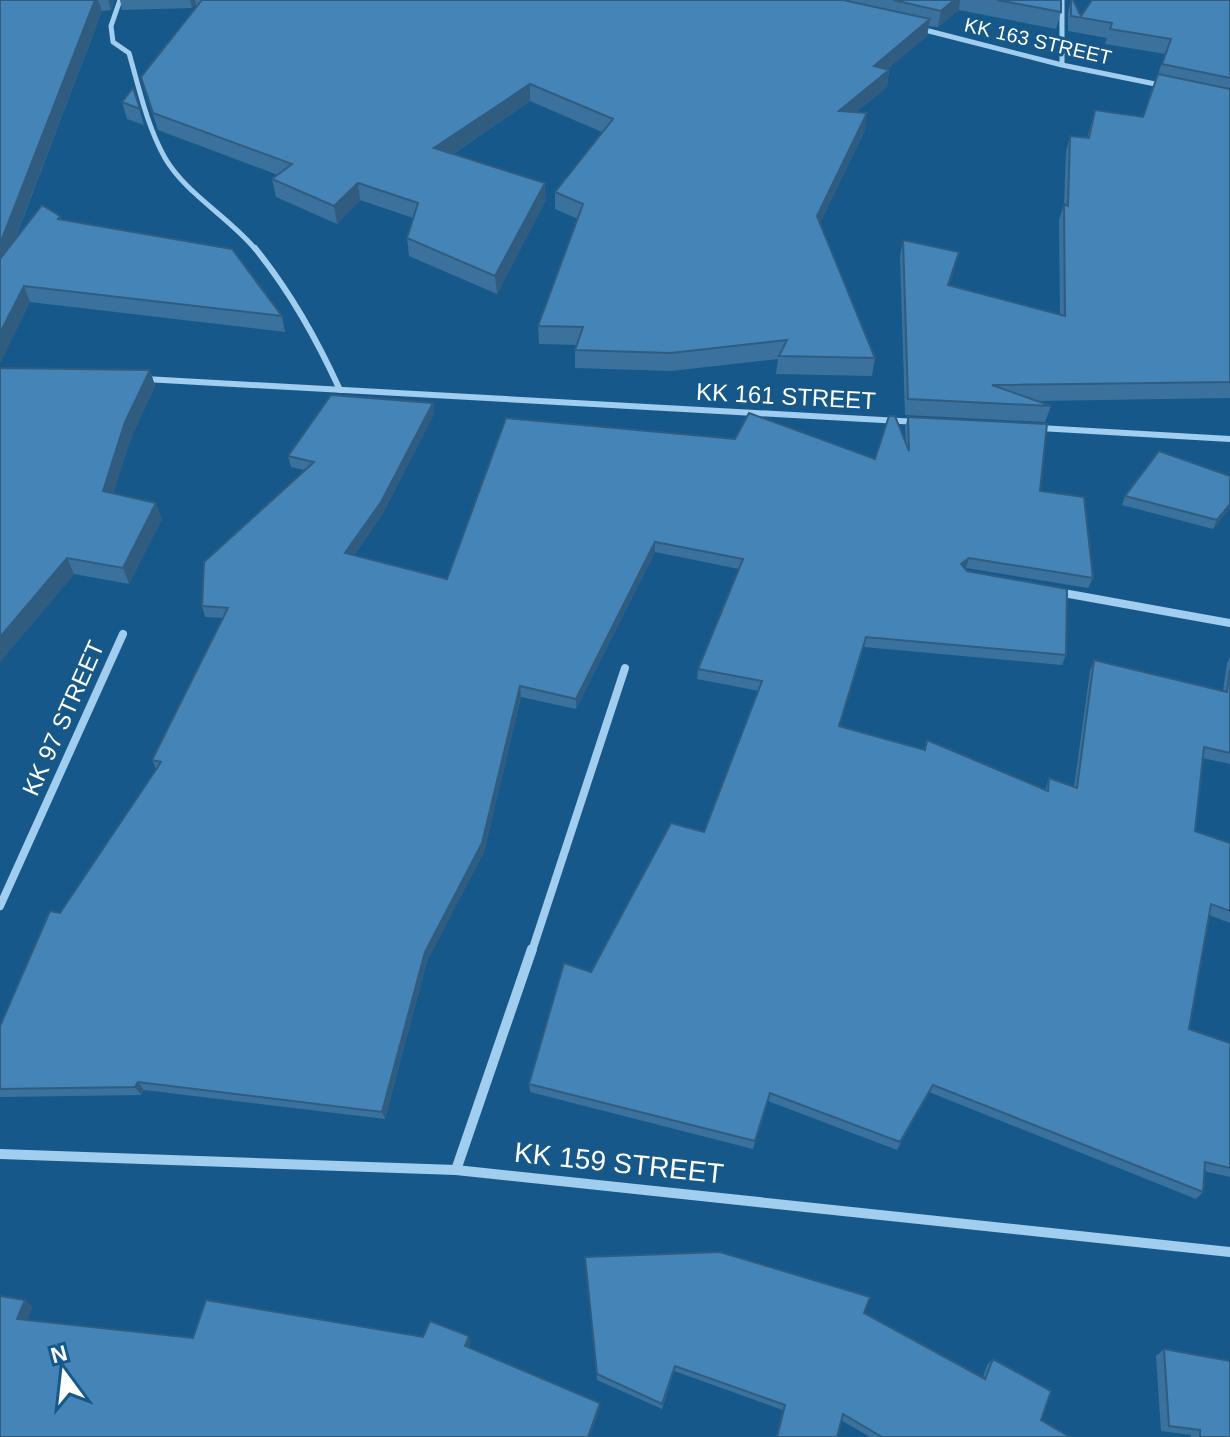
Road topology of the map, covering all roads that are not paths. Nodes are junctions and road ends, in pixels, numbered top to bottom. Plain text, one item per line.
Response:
1 (120, 0) edge
2 (1062, 0) edge
3 (912, 27) edge
4 (1062, 65) junction
5 (1169, 87) edge
6 (139, 379) edge
7 (340, 390) junction
8 (924, 422) edge
9 (1035, 428) edge
10 (1230, 439) edge
11 (1043, 589) edge
12 (1230, 623) edge
13 (123, 634) dead end
14 (625, 668) dead end
15 (0, 906) edge
16 (0, 1154) edge
17 (456, 1170) junction
18 (1230, 1252) edge

1 - 7 street
2 - 4 street
3 - 4 street, KK 163 STREET
4 - 5 street, KK 163 STREET
6 - 7 street, KK 161 STREET
7 - 8 street, KK 161 STREET
9 - 10 street
11 - 12 street
13 - 15 street, KK 97 STREET
14 - 17 street
16 - 17 street, KK 159 STREET
17 - 18 street, KK 159 STREET

